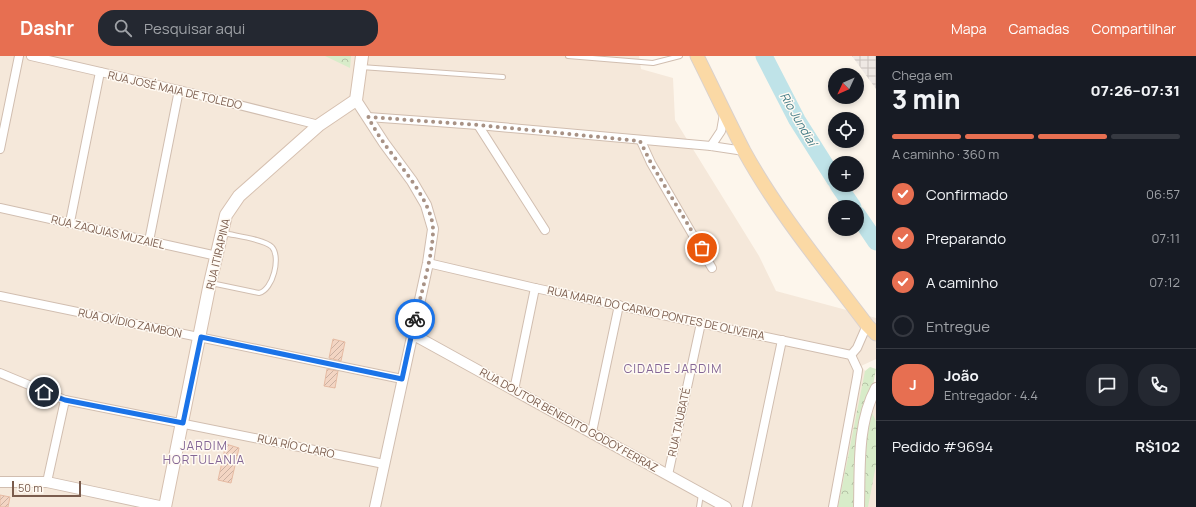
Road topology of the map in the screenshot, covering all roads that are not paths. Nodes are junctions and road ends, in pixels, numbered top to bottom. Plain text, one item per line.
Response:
1 (19, 56) edge
2 (31, 56) edge
3 (568, 56) edge
4 (680, 56) edge
5 (697, 56) edge
6 (361, 61) edge
7 (100, 72) junction
8 (503, 77) dead end
9 (179, 90) junction
10 (356, 100) junction
11 (725, 110) junction
12 (368, 117) junction
13 (478, 125) junction
14 (319, 126) junction
15 (640, 141) junction
16 (711, 146) junction
17 (0, 149) edge
18 (744, 151) junction
19 (0, 208) edge
20 (70, 222) junction
21 (545, 230) dead end
22 (221, 233) junction
23 (150, 241) junction
24 (217, 256) junction
25 (428, 263) junction
26 (712, 268) dead end
27 (210, 283) junction
28 (535, 288) junction
29 (0, 296) edge
30 (619, 305) junction
31 (701, 322) junction
32 (872, 330) edge
33 (412, 334) junction
34 (201, 337) junction
35 (782, 340) junction
36 (851, 355) junction
37 (0, 373) edge
38 (402, 379) junction
39 (876, 388) edge
40 (514, 390) junction
41 (65, 400) junction
42 (872, 410) edge
43 (183, 423) junction
44 (592, 432) junction
45 (384, 464) junction
46 (668, 475) junction
47 (0, 482) edge
48 (46, 482) junction
49 (701, 494) junction
50 (165, 507) edge
51 (375, 507) edge
52 (699, 507) edge
53 (726, 507) edge
54 (747, 507) edge
55 (833, 507) edge
56 (859, 507) edge

1 - 17 street
2 - 7 street, RUA JOSÉ MAIA DE TOLEDO
3 - 4 lane
5 - 11 main road
6 - 8 lane
6 - 10 main road
7 - 9 street, RUA JOSÉ MAIA DE TOLEDO
7 - 20 street
9 - 14 street, RUA JOSÉ MAIA DE TOLEDO
9 - 23 street
10 - 12 street
10 - 14 main road, RUA ITIRAPINA
11 - 16 street
11 - 18 main road
12 - 13 street
12 - 25 street
13 - 15 street
13 - 21 street
14 - 22 main road, RUA ITIRAPINA
15 - 16 street
15 - 26 street
16 - 18 street
18 - 32 main road
19 - 20 street, RUA ZAQUIAS MUZAIEL
20 - 23 street, RUA ZAQUIAS MUZAIEL
22 - 24 main road, RUA ITIRAPINA
22 - 27 lane
23 - 24 street, RUA ZAQUIAS MUZAIEL
24 - 27 main road, RUA ITIRAPINA
25 - 28 street, RUA MARIA DO CARMO PONTES DE OLIVEIRA
25 - 33 street
27 - 34 main road, RUA ITIRAPINA
28 - 30 street, RUA MARIA DO CARMO PONTES DE OLIVEIRA
28 - 40 street
29 - 34 street, RUA OVÍDIO ZAMBON
30 - 31 street, RUA MARIA DO CARMO PONTES DE OLIVEIRA
30 - 44 street
31 - 35 street, RUA MARIA DO CARMO PONTES DE OLIVEIRA
31 - 46 street, RUA TAUBATÉ
32 - 36 street
33 - 38 street
33 - 40 street, RUA DOUTOR BENEDITO GODOY FERRAZ
34 - 38 street, RUA OVÍDIO ZAMBON
34 - 43 main road, RUA ITIRAPINA
35 - 36 street, RUA MARIA DO CARMO PONTES DE OLIVEIRA
35 - 54 street
36 - 55 street
37 - 41 street, RUA RÍO CLARO
38 - 45 street
39 - 42 street
40 - 44 street, RUA DOUTOR BENEDITO GODOY FERRAZ
41 - 43 street, RUA RÍO CLARO
41 - 48 street
42 - 56 street
43 - 45 street, RUA RÍO CLARO
43 - 50 main road, RUA ITIRAPINA
44 - 46 street, RUA DOUTOR BENEDITO GODOY FERRAZ
45 - 51 street
46 - 49 street, RUA DOUTOR BENEDITO GODOY FERRAZ
47 - 48 street
48 - 50 street
49 - 52 lane
49 - 53 street, RUA DOUTOR BENEDITO GODOY FERRAZ

